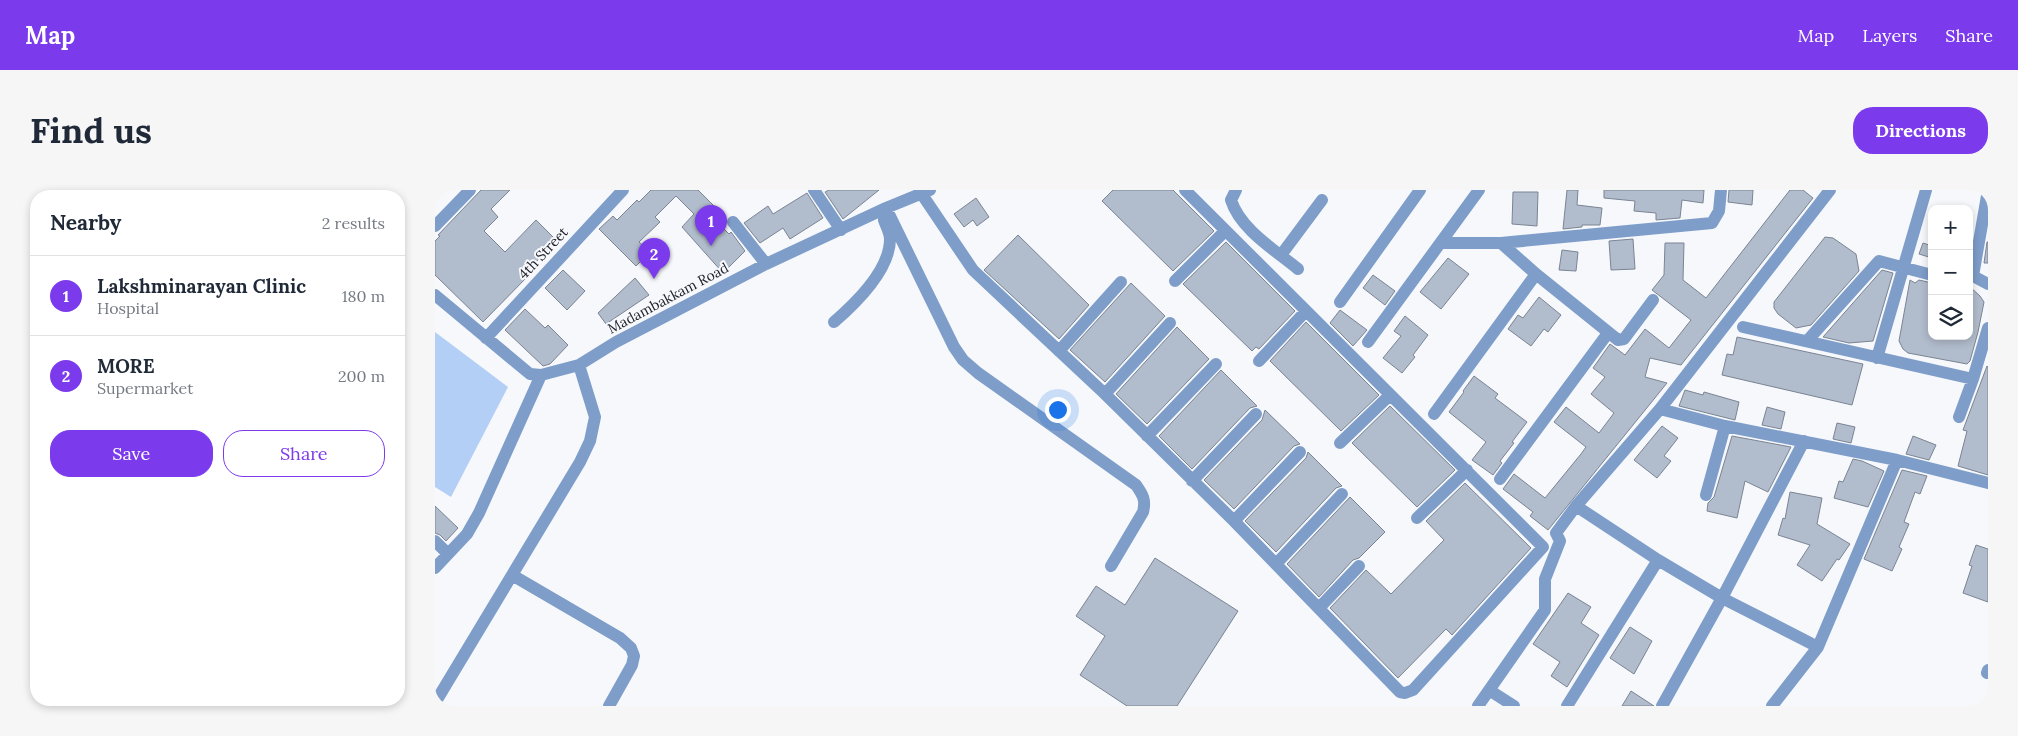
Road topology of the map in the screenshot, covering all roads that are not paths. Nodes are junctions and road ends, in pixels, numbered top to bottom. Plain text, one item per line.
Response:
1 (470, 190) edge
2 (623, 190) edge
3 (814, 190) edge
4 (1185, 190) edge
5 (1236, 190) edge
6 (1420, 190) edge
7 (1479, 190) edge
8 (1721, 190) edge
9 (1830, 190) edge
10 (1925, 190) edge
11 (1988, 190) edge
12 (925, 192) edge
13 (1322, 200) dead end
14 (883, 209) junction
15 (733, 222) dead end
16 (435, 226) edge
17 (841, 230) junction
18 (1225, 231) junction
19 (1441, 243) junction
20 (1501, 243) junction
21 (1281, 255) junction
22 (765, 264) junction
23 (1903, 268) junction
24 (1297, 269) dead end
25 (1536, 274) junction
26 (1928, 274) edge
27 (1175, 281) dead end
28 (1121, 282) dead end
29 (1988, 284) edge
30 (1973, 287) edge
31 (1988, 291) edge
32 (435, 295) edge
33 (1653, 300) dead end
34 (1340, 302) dead end
35 (1306, 311) junction
36 (834, 322) dead end
37 (1170, 323) dead end
38 (1743, 327) dead end
39 (1988, 328) edge
40 (1609, 333) junction
41 (486, 338) junction
42 (1807, 341) junction
43 (1368, 342) dead end
44 (1059, 352) junction
45 (1877, 358) junction
46 (1259, 361) dead end
47 (1216, 364) dead end
48 (579, 365) junction
49 (541, 374) junction
50 (1973, 378) junction
51 (1105, 394) junction
52 (1390, 395) junction
53 (1660, 409) junction
54 (1256, 414) dead end
55 (1434, 414) dead end
56 (1959, 417) dead end
57 (1725, 426) junction
58 (1147, 436) junction
59 (1804, 441) junction
60 (1340, 443) dead end
61 (1300, 452) dead end
62 (1897, 460) junction
63 (1467, 470) junction
64 (1501, 479) dead end
65 (1192, 481) junction
66 (1988, 483) edge
67 (1342, 494) dead end
68 (1706, 495) dead end
69 (1576, 506) junction
70 (1417, 518) dead end
71 (1234, 521) junction
72 (435, 541) edge
73 (448, 554) junction
74 (1658, 560) junction
75 (1276, 564) junction
76 (1111, 566) dead end
77 (1359, 566) dead end
78 (435, 568) edge
79 (511, 575) junction
80 (1722, 598) junction
81 (1319, 608) junction
82 (1818, 647) junction
83 (1489, 690) junction
84 (435, 703) edge
85 (609, 706) edge
86 (1478, 706) edge
87 (1514, 706) edge
88 (1567, 706) edge
89 (1661, 706) edge
90 (1772, 706) edge

1 - 16 street
2 - 41 street, 4th Street
3 - 17 street
4 - 18 street
5 - 21 street
6 - 34 street
7 - 19 street
8 - 20 street
9 - 53 street
10 - 23 street
11 - 29 street
12 - 14 street, Madambakkam Road
12 - 44 street
13 - 21 street
14 - 17 street, Madambakkam Road
14 - 36 street
14 - 76 street
15 - 22 street
17 - 22 street, Madambakkam Road
18 - 27 street
18 - 35 street
19 - 20 street
19 - 43 street
20 - 25 street
21 - 24 street
22 - 48 street, Madambakkam Road
23 - 26 street
23 - 42 street
23 - 45 street
25 - 40 street
25 - 55 street
28 - 44 street
30 - 31 street
32 - 41 street
33 - 40 street
35 - 46 street
35 - 52 street
37 - 51 street
38 - 42 street
39 - 50 street
40 - 64 street
41 - 49 street
42 - 45 street
44 - 51 street
45 - 50 street
47 - 58 street
48 - 49 street, Madambakkam Road
48 - 79 street
49 - 73 street
50 - 56 street
51 - 58 street
52 - 60 street
52 - 63 street
53 - 57 street
53 - 69 street
54 - 65 street
57 - 59 street
57 - 68 street
58 - 65 street
59 - 62 street
59 - 80 street
61 - 71 street
62 - 66 street
62 - 82 street
63 - 70 street
63 - 81 street
65 - 71 street
67 - 75 street
69 - 74 street
69 - 83 street
71 - 75 street
72 - 73 street
73 - 78 street
74 - 80 street
74 - 88 street
75 - 81 street
77 - 81 street
79 - 84 street
79 - 85 street
80 - 82 street
80 - 89 street
82 - 90 street
83 - 86 street
83 - 87 street

